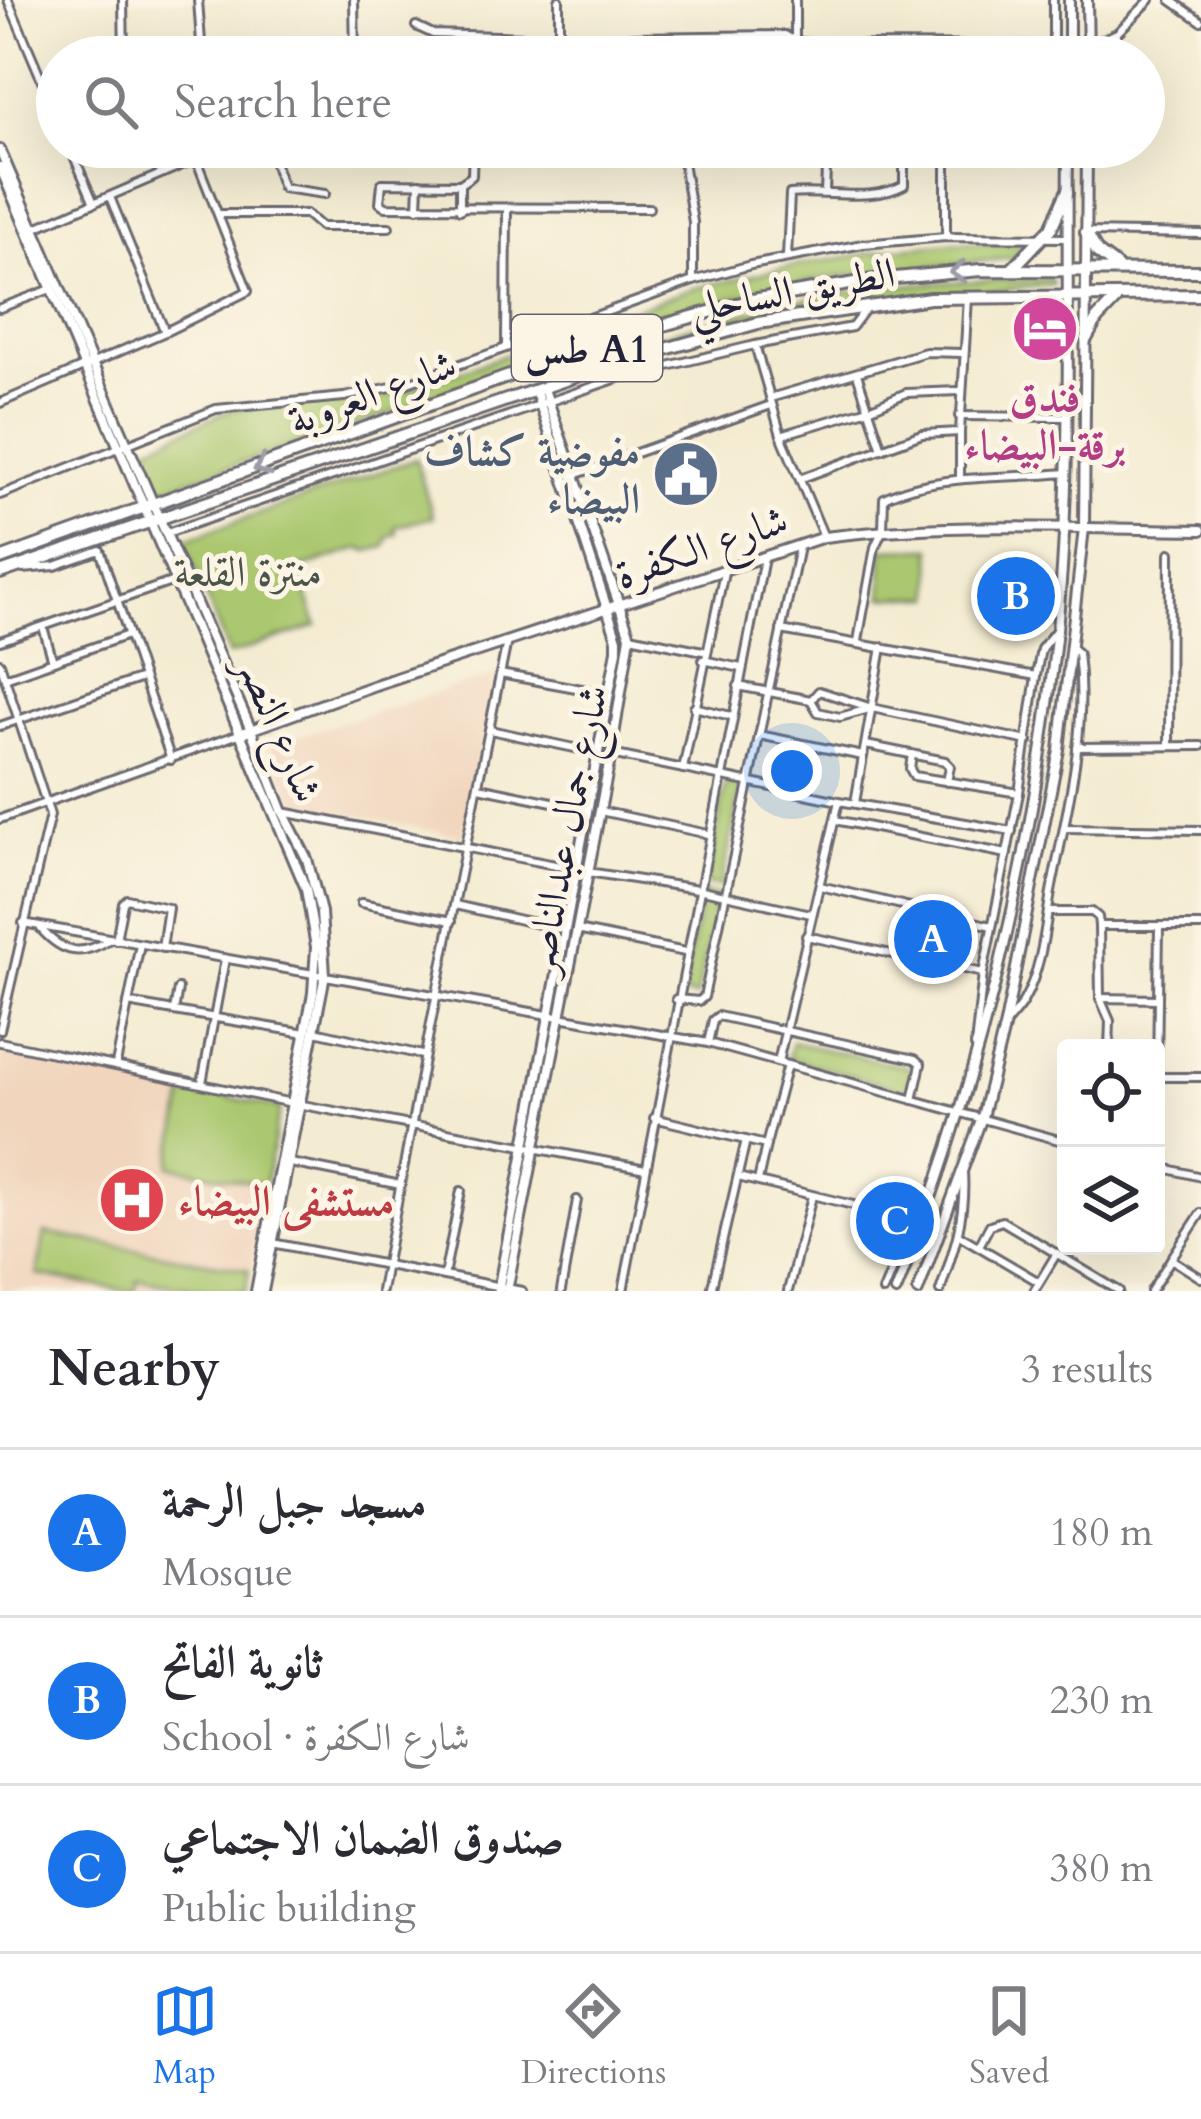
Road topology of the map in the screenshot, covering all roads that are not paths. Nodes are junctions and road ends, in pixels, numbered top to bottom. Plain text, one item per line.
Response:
1 (8, 0) edge
2 (123, 0) edge
3 (198, 0) edge
4 (354, 0) edge
5 (559, 0) edge
6 (795, 0) edge
7 (1053, 0) edge
8 (1069, 0) edge
9 (1087, 0) edge
10 (1150, 0) edge
11 (1171, 0) edge
12 (1201, 21) edge
13 (416, 26) dead end
14 (124, 36) edge
15 (201, 36) edge
16 (355, 36) edge
17 (496, 36) edge
18 (560, 36) edge
19 (672, 36) edge
20 (788, 36) edge
21 (795, 36) edge
22 (1052, 36) edge
23 (1069, 36) edge
24 (1088, 36) edge
25 (1112, 36) edge
26 (36, 66) edge
27 (0, 150) edge
28 (0, 167) edge
29 (79, 168) edge
30 (176, 168) edge
31 (200, 168) edge
32 (276, 168) edge
33 (472, 168) edge
34 (684, 168) edge
35 (826, 168) edge
36 (904, 168) edge
37 (946, 168) edge
38 (1068, 168) edge
39 (1087, 168) edge
40 (419, 183) junction
41 (460, 184) junction
42 (1067, 192) junction
43 (825, 193) junction
44 (325, 194) dead end
45 (110, 197) junction
46 (94, 203) junction
47 (418, 208) junction
48 (650, 208) dead end
49 (460, 209) junction
50 (507, 211) junction
51 (219, 214) junction
52 (389, 227) dead end
53 (33, 229) junction
54 (1086, 232) junction
55 (1201, 233) edge
56 (946, 237) junction
57 (1043, 238) junction
58 (1065, 238) junction
59 (788, 258) junction
60 (1012, 269) junction
61 (1069, 269) junction
62 (1086, 269) junction
63 (1126, 271) junction
64 (1201, 271) edge
65 (693, 280) junction
66 (51, 289) junction
67 (1201, 295) edge
68 (968, 297) junction
69 (1119, 297) junction
70 (1031, 299) junction
71 (1069, 299) junction
72 (1087, 299) junction
73 (867, 306) junction
74 (0, 308) edge
75 (165, 332) junction
76 (1069, 334) junction
77 (1086, 339) junction
78 (506, 345) junction
79 (755, 345) junction
80 (963, 353) junction
81 (569, 354) junction
82 (88, 364) junction
83 (532, 368) junction
84 (857, 374) junction
85 (576, 376) junction
86 (960, 391) junction
87 (542, 396) junction
88 (771, 402) junction
89 (0, 403) edge
90 (869, 409) junction
91 (959, 416) junction
92 (1066, 416) junction
93 (960, 433) junction
94 (781, 435) junction
95 (120, 445) junction
96 (882, 448) junction
97 (1065, 473) junction
98 (574, 475) junction
99 (802, 478) junction
100 (960, 478) junction
101 (0, 495) edge
102 (150, 506) junction
103 (159, 528) junction
104 (1063, 528) junction
105 (1084, 528) junction
106 (883, 529) junction
107 (1201, 530) edge
108 (824, 537) junction
109 (800, 543) junction
110 (1169, 554) dead end
111 (765, 555) junction
112 (0, 559) edge
113 (17, 567) junction
114 (724, 572) junction
115 (0, 573) edge
116 (177, 580) junction
117 (118, 601) junction
118 (620, 604) junction
119 (606, 609) junction
120 (43, 627) junction
121 (781, 630) junction
122 (1057, 630) junction
123 (128, 635) junction
124 (630, 636) junction
125 (0, 641) edge
126 (507, 641) junction
127 (858, 641) junction
128 (882, 647) junction
129 (1072, 648) junction
130 (704, 656) junction
131 (52, 659) junction
132 (0, 663) edge
133 (742, 668) junction
134 (500, 674) junction
135 (1036, 676) junction
136 (5, 678) junction
137 (142, 678) junction
138 (738, 686) junction
139 (766, 693) junction
140 (609, 694) junction
141 (811, 700) junction
142 (694, 707) junction
143 (872, 708) junction
144 (732, 716) junction
145 (19, 719) junction
146 (0, 726) edge
147 (251, 730) junction
148 (490, 730) junction
149 (239, 734) junction
150 (759, 735) junction
151 (1028, 741) junction
152 (865, 745) junction
153 (1169, 746) junction
154 (1201, 746) edge
155 (1077, 747) junction
156 (598, 753) junction
157 (611, 754) junction
158 (912, 754) junction
159 (863, 756) junction
160 (171, 760) junction
161 (683, 769) junction
162 (721, 777) junction
163 (752, 782) junction
164 (946, 782) junction
165 (478, 788) junction
166 (1019, 793) junction
167 (839, 801) junction
168 (49, 803) junction
169 (855, 804) junction
170 (587, 809) junction
171 (284, 812) junction
172 (600, 812) junction
173 (0, 819) edge
174 (835, 820) junction
175 (1064, 828) junction
176 (1201, 830) edge
177 (1012, 831) junction
178 (709, 834) junction
179 (464, 849) junction
180 (1007, 854) junction
181 (576, 869) junction
182 (588, 872) junction
183 (820, 886) junction
184 (698, 889) junction
185 (728, 895) junction
186 (362, 903) dead end
187 (455, 905) junction
188 (1048, 912) junction
189 (811, 914) junction
190 (452, 921) junction
191 (23, 923) junction
192 (39, 926) junction
193 (1099, 926) junction
194 (1159, 926) junction
195 (1201, 926) edge
196 (993, 927) junction
197 (565, 930) junction
198 (577, 930) junction
199 (806, 936) junction
200 (113, 939) junction
201 (140, 944) junction
202 (162, 948) junction
203 (686, 952) junction
204 (225, 959) junction
205 (983, 973) junction
206 (320, 975) junction
207 (178, 989) dead end
208 (437, 995) junction
209 (1100, 998) junction
210 (676, 999) junction
211 (1158, 999) junction
212 (128, 1003) junction
213 (174, 1012) junction
214 (214, 1018) junction
215 (554, 1018) junction
216 (1005, 1024) junction
217 (0, 1030) edge
218 (786, 1030) junction
219 (310, 1032) junction
220 (670, 1037) junction
221 (1109, 1039) edge
222 (1157, 1039) edge
223 (0, 1042) edge
224 (708, 1043) junction
225 (422, 1055) junction
226 (782, 1064) junction
227 (115, 1066) junction
228 (973, 1074) junction
229 (1165, 1077) edge
230 (1201, 1077) edge
231 (202, 1083) junction
232 (914, 1100) junction
233 (297, 1104) junction
234 (962, 1112) junction
235 (982, 1117) junction
236 (653, 1118) junction
237 (414, 1126) junction
238 (1057, 1139) edge
239 (746, 1140) junction
240 (766, 1145) junction
241 (528, 1149) junction
242 (290, 1163) junction
243 (1165, 1168) edge
244 (646, 1169) junction
245 (962, 1170) junction
246 (738, 1177) junction
247 (1201, 1177) edge
248 (758, 1181) junction
249 (400, 1185) junction
250 (936, 1185) junction
251 (461, 1191) dead end
252 (813, 1194) junction
253 (279, 1195) junction
254 (577, 1200) dead end
255 (1201, 1213) edge
256 (916, 1214) junction
257 (959, 1235) junction
258 (272, 1244) junction
259 (979, 1246) junction
260 (1057, 1253) joint
261 (1060, 1255) edge
262 (1172, 1259) junction
263 (386, 1265) junction
264 (444, 1276) junction
265 (1201, 1278) edge
266 (1039, 1282) junction
267 (502, 1289) edge
268 (1118, 1290) edge
269 (259, 1291) edge
270 (381, 1291) edge
271 (522, 1291) edge
272 (561, 1291) edge
273 (623, 1291) edge
274 (711, 1291) edge
275 (788, 1291) edge
276 (883, 1291) edge
277 (896, 1291) edge
278 (919, 1291) edge
279 (940, 1291) edge
280 (1034, 1291) edge
281 (1151, 1291) edge

1 - 26 street
2 - 14 street
3 - 15 street
4 - 16 street
5 - 18 street
6 - 21 street
7 - 22 street
8 - 23 street
9 - 24 street
10 - 25 street
11 - 12 street
13 - 17 street
19 - 20 street
27 - 53 street, شارع النصر
28 - 66 street, شارع النصر
29 - 46 street
30 - 45 street
31 - 51 street
32 - 44 street
33 - 41 street
34 - 65 street
35 - 43 street
36 - 43 street
37 - 56 street
38 - 42 street
39 - 54 street
40 - 41 street
40 - 47 street
40 - 47 street
41 - 49 street
42 - 57 highway
42 - 58 street
43 - 59 street
45 - 46 street
45 - 75 street
46 - 53 street
47 - 49 street
48 - 50 street
49 - 50 street
50 - 78 street
51 - 52 street
51 - 75 street
53 - 82 street, شارع النصر
54 - 55 street
54 - 62 street
54 - 63 highway
56 - 57 street
56 - 59 street
57 - 58 street
57 - 60 highway
58 - 61 street
59 - 65 street
60 - 61 highway, شارع العروبة / طس A1
60 -> 81 highway, شارع العروبة / طس A1
61 - 62 highway, شارع العروبة / طس A1
61 - 71 street
62 - 63 highway, شارع العروبة / طس A1
62 - 72 street
63 - 64 highway, شارع العروبة / طس A1
65 - 78 street
66 - 74 street
66 - 82 street, شارع النصر
67 - 69 highway, الطريق الساحلي / طس A1
68 - 70 highway, الطريق الساحلي / طس A1
68 - 73 highway, الطريق الساحلي / طس A1
68 - 80 street
69 - 72 highway, الطريق الساحلي / طس A1
69 - 77 highway
70 - 71 highway, الطريق الساحلي / طس A1
70 - 76 highway
71 - 72 highway, الطريق الساحلي / طس A1
71 - 76 street
72 - 77 street
73 - 79 street
73 - 85 highway, الطريق الساحلي / طس A1
75 - 82 street
76 - 92 street
77 - 105 street
78 - 95 street
79 - 87 street
79 - 88 street
80 - 84 street
80 - 86 street
81 - 83 highway, شارع العروبة / طس A1
81 - 85 highway
82 - 89 street
82 - 95 street, شارع النصر
83 - 87 highway
83 -> 102 highway, شارع العروبة / طس A1
84 - 88 street
84 - 90 street
85 - 87 highway, الطريق الساحلي / طس A1
86 - 90 street
86 - 91 street
87 - 98 street, شارع جمال عبدالناصر
87 - 103 highway, الطريق الساحلي / طس A1
87 - 119 street
88 - 94 street
88 - 98 street
90 - 94 street
90 - 96 street
91 - 92 street
91 - 93 street
92 - 97 street
93 - 96 street
93 - 100 street
94 - 99 street
95 - 101 street
95 - 102 street, شارع النصر
96 - 99 street
97 - 100 street
97 - 104 street
98 - 118 street, شارع جمال عبدالناصر
99 - 108 street
100 - 106 street
102 - 103 street, شارع النصر
102 - 112 highway, شارع العروبة / طس A1
103 - 113 highway, الطريق الساحلي / طس A1
103 - 116 street, شارع النصر
103 - 147 street, شارع النصر
104 - 105 street, شارع الكفرة
104 - 106 street, شارع الكفرة
104 - 122 street
105 - 107 street, شارع الكفرة
105 - 129 street
106 - 108 street, شارع الكفرة
106 - 127 street
108 - 109 street, شارع الكفرة
109 - 111 street, شارع الكفرة
109 - 121 street
110 - 153 street
111 - 114 street, شارع الكفرة
111 - 133 street
113 - 115 highway, الطريق الساحلي / طس A1
113 - 117 street
114 - 118 street, شارع الكفرة
114 - 130 street
116 - 117 street
116 - 149 street, شارع النصر
117 - 120 street
117 - 123 street
118 - 119 street, شارع الكفرة
118 - 124 street, شارع جمال عبدالناصر
119 - 126 street, شارع الكفرة
119 - 140 street
120 - 125 street
120 - 131 street
121 - 127 street
121 - 139 street
122 - 135 street
122 - 228 street
123 - 131 street
123 - 137 street
124 - 130 street
124 - 157 street, شارع جمال عبدالناصر
126 - 134 street
126 - 147 street, شارع الكفرة
127 - 128 street
128 - 135 street
128 - 143 street
129 - 155 street
129 - 216 street
130 - 133 street
130 - 142 street
131 - 136 street
132 - 136 street
133 - 138 street
134 - 140 street
134 - 148 street
135 - 151 street
136 - 145 street
137 - 145 street
137 - 160 street
138 - 139 street
138 - 144 street
139 - 141 street
139 - 150 street
140 - 156 street
141 - 143 street
141 - 143 street
142 - 144 street
142 - 161 street
143 - 151 street
143 - 152 street
144 - 162 street
145 - 146 street
145 - 168 street
147 - 149 street, شارع الكفرة
147 - 171 street, شارع النصر
148 - 156 street
148 - 165 street
149 - 160 street
149 - 206 street, شارع النصر
150 - 159 street
150 - 163 street
151 - 166 street
152 - 158 street
152 - 159 street
153 - 154 street
153 - 155 street
155 - 175 street
156 - 170 street
157 - 161 street
157 - 172 street, شارع جمال عبدالناصر
158 - 164 street
158 - 164 street
159 - 169 street
160 - 168 street
161 - 162 street
162 - 163 street
162 - 178 street
163 - 167 street
163 - 185 street
164 - 166 street
165 - 170 street
165 - 179 street
166 - 177 street
167 - 169 street
167 - 174 street
168 - 173 street
168 - 191 street
169 - 177 street
170 - 181 street
171 - 179 street
171 - 206 street, شارع النصر
172 - 178 street
172 - 182 street, شارع جمال عبدالناصر
174 - 180 street
174 - 183 street
175 - 176 street
175 - 188 street
177 - 180 street
178 - 184 street
179 - 181 street
179 - 187 street
180 - 196 street
181 - 197 street
182 - 184 street
182 - 198 street, شارع جمال عبدالناصر
183 - 189 street
183 - 196 street
184 - 185 street
184 - 203 street
185 - 189 street
185 - 210 street
186 - 190 street
187 - 190 street
187 - 197 street
188 - 193 street
188 - 216 street
189 - 199 street
190 - 208 street
191 - 192 street
191 - 217 street
192 - 200 street
192 - 200 street
193 - 194 street
193 - 209 street
194 - 195 street
194 - 211 street
196 - 205 street
197 - 215 street
198 - 203 street
198 - 215 street, شارع جمال عبدالناصر
199 - 205 street
199 - 218 street
200 - 201 street
200 - 202 street
201 - 202 street
201 - 212 street
202 - 204 street
203 - 210 street
204 - 206 street
204 - 214 street
205 - 228 street
206 - 208 street
206 - 219 street, شارع النصر
207 - 213 street
208 - 215 street
208 - 225 street
209 - 211 street
209 - 221 street
210 - 220 street
211 - 222 street
212 - 213 street
212 - 227 street
213 - 214 street
214 - 219 street
214 - 231 street
215 - 220 street
215 - 241 street, شارع جمال عبدالناصر
216 - 235 street
218 - 224 street
218 - 226 street
218 - 232 street
219 - 225 street
219 - 233 street, شارع النصر
220 - 224 street
220 - 236 street
223 - 227 street
224 - 226 street
225 - 237 street
226 - 232 street
226 - 240 street
227 - 231 street
228 - 234 street
229 - 230 street
231 - 233 street
232 - 234 street
233 - 237 street
233 - 242 street, شارع النصر
233 - 253 street, شارع النصر
234 - 235 street
234 - 250 street
235 - 238 street
235 - 245 street
236 - 239 street
236 - 244 street
237 - 241 street
237 - 249 street
239 - 240 street
239 - 246 street
240 - 248 street
241 - 244 street
241 - 267 street, شارع جمال عبدالناصر
242 - 249 street
242 - 253 street, شارع النصر
243 - 247 street
244 - 273 street
245 - 257 street
245 - 278 street
246 - 248 street
246 - 274 street
248 - 252 street
249 - 263 street
250 - 256 street
250 - 277 street
251 - 264 street
252 - 256 street
252 - 275 street
253 - 258 street, شارع النصر
253 - 269 street, شارع النصر
254 - 272 street
255 - 262 street
256 - 276 street
257 - 259 street
257 - 279 street
258 - 263 street
258 - 269 street, شارع النصر
259 - 260 street
259 - 266 street
260 - 266 street
261 - 268 street
262 - 265 street
262 - 281 street
263 - 264 street
263 - 270 street
264 - 267 street
266 - 280 street
267 - 271 street

